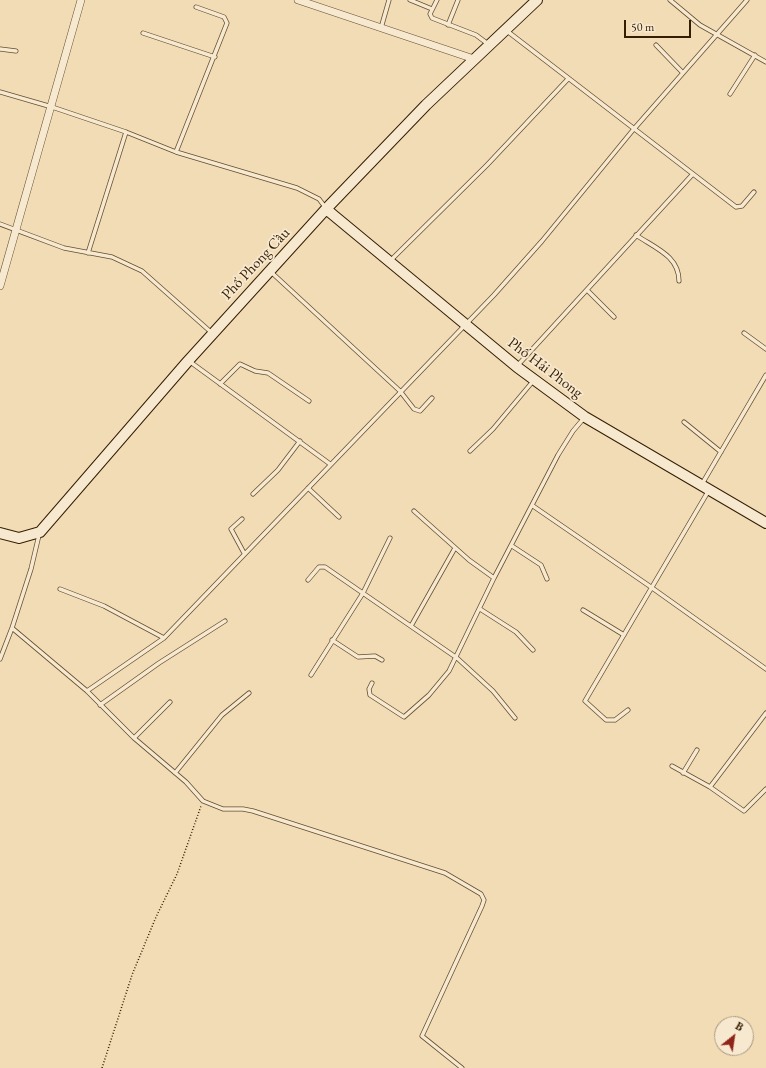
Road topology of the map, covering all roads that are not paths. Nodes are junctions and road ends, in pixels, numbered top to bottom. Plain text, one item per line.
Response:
1 (81, 0) edge
2 (298, 0) edge
3 (389, 0) edge
4 (410, 0) edge
5 (436, 0) edge
6 (458, 0) edge
7 (537, 0) edge
8 (670, 0) edge
9 (745, 1) edge
10 (196, 7) dead end
11 (432, 9) junction
12 (448, 25) junction
13 (381, 28) junction
14 (506, 31) junction
15 (142, 33) dead end
16 (717, 35) junction
17 (656, 45) dead end
18 (490, 46) junction
19 (0, 49) edge
20 (16, 51) dead end
21 (755, 55) junction
22 (215, 57) junction
23 (474, 59) junction
24 (766, 62) edge
25 (683, 73) junction
26 (568, 79) junction
27 (0, 92) edge
28 (730, 94) dead end
29 (52, 107) junction
30 (633, 130) junction
31 (126, 132) junction
32 (176, 152) junction
33 (692, 175) junction
34 (754, 192) dead end
35 (326, 210) junction
36 (0, 224) edge
37 (16, 231) junction
38 (636, 235) junction
39 (88, 253) junction
40 (390, 261) junction
41 (270, 272) junction
42 (679, 281) dead end
43 (0, 286) edge
44 (587, 290) junction
45 (614, 317) dead end
46 (464, 324) junction
47 (212, 333) junction
48 (744, 333) dead end
49 (766, 350) edge
50 (188, 361) junction
51 (517, 367) junction
52 (766, 375) edge
53 (534, 379) junction
54 (220, 384) junction
55 (400, 391) junction
56 (432, 398) dead end
57 (309, 401) dead end
58 (583, 416) junction
59 (684, 422) dead end
60 (300, 441) junction
61 (470, 451) dead end
62 (721, 452) junction
63 (330, 464) junction
64 (706, 487) junction
65 (308, 488) junction
66 (253, 494) dead end
67 (532, 506) junction
68 (414, 511) dead end
69 (339, 517) dead end
70 (242, 519) dead end
71 (766, 523) edge
72 (40, 532) junction
73 (0, 533) edge
74 (390, 538) dead end
75 (512, 546) junction
76 (455, 548) junction
77 (244, 553) junction
78 (494, 578) junction
79 (547, 579) dead end
80 (308, 580) dead end
81 (652, 588) junction
82 (60, 589) dead end
83 (363, 593) junction
84 (480, 609) junction
85 (583, 610) dead end
86 (225, 621) dead end
87 (411, 626) junction
88 (12, 628) junction
89 (624, 634) junction
90 (164, 638) junction
91 (332, 640) junction
92 (533, 650) dead end
93 (457, 658) junction
94 (0, 659) edge
95 (382, 660) dead end
96 (766, 670) edge
97 (311, 675) dead end
98 (372, 683) dead end
99 (87, 691) junction
100 (249, 693) dead end
101 (170, 702) dead end
102 (100, 705) junction
103 (628, 710) dead end
104 (766, 713) edge
105 (515, 718) dead end
106 (134, 738) junction
107 (697, 750) dead end
108 (672, 766) dead end
109 (174, 773) junction
110 (683, 773) junction
111 (710, 787) junction
112 (766, 789) edge
113 (462, 1068) edge

1 - 29 street
2 - 13 street
3 - 13 lane
4 - 11 lane
5 - 11 lane
6 - 12 lane
7 - 14 street, Phố Phong Cầu
8 - 16 lane
9 - 16 lane
10 - 22 lane
11 - 12 lane
12 - 18 lane
13 - 23 street
14 - 18 street, Phố Phong Cầu
14 - 26 lane
15 - 22 lane
16 - 21 lane
16 - 25 lane
17 - 25 lane
18 - 23 street, Phố Phong Cầu
19 - 20 lane
21 - 24 lane
21 - 28 lane
22 - 32 lane
23 - 35 street, Phố Phong Cầu
25 - 30 lane
26 - 30 lane
26 - 40 lane
27 - 29 lane
29 - 31 lane
29 - 37 street
30 - 33 lane
30 - 46 lane
31 - 32 lane
31 - 39 lane
32 - 35 lane
33 - 34 lane
33 - 38 lane
35 - 40 street, Phố Hải Phong
35 - 41 street, Phố Phong Cầu
36 - 37 lane
37 - 39 lane
37 - 43 street
38 - 42 lane
38 - 44 lane
39 - 47 lane
40 - 46 street, Phố Hải Phong
41 - 47 street, Phố Phong Cầu
41 - 55 lane
44 - 45 lane
44 - 51 lane
46 - 51 street, Phố Hải Phong
46 - 55 lane
47 - 50 street, Phố Phong Cầu
48 - 49 lane
50 - 54 lane
50 - 72 street, Phố Phong Cầu
51 - 53 street, Phố Hải Phong
52 - 62 lane
53 - 58 street, Phố Hải Phong
53 - 61 lane
54 - 57 lane
54 - 60 lane
55 - 56 lane
55 - 63 lane
58 - 64 street, Phố Hải Phong
58 - 67 lane
59 - 62 lane
60 - 63 lane
60 - 66 lane
62 - 64 lane
63 - 65 lane
64 - 71 street, Phố Hải Phong
64 - 81 lane
65 - 69 lane
65 - 77 lane
67 - 75 lane
67 - 81 lane
68 - 76 lane
70 - 77 lane
72 - 73 street
72 - 88 lane
74 - 83 lane
75 - 78 lane
75 - 79 lane
76 - 78 lane
76 - 87 lane
77 - 90 lane
78 - 84 lane
80 - 83 lane
81 - 89 lane
81 - 96 lane
82 - 90 lane
83 - 87 lane
83 - 91 lane
84 - 92 lane
84 - 93 lane
85 - 89 lane
86 - 102 lane
87 - 93 lane
88 - 94 lane
88 - 99 lane
89 - 103 lane
90 - 99 lane
91 - 95 lane
91 - 97 lane
93 - 98 lane
93 - 105 lane
99 - 102 lane
100 - 109 lane
101 - 106 lane
102 - 106 lane
104 - 111 lane
106 - 109 lane
107 - 110 lane
108 - 110 lane
109 - 113 lane
110 - 111 lane
111 - 112 lane

